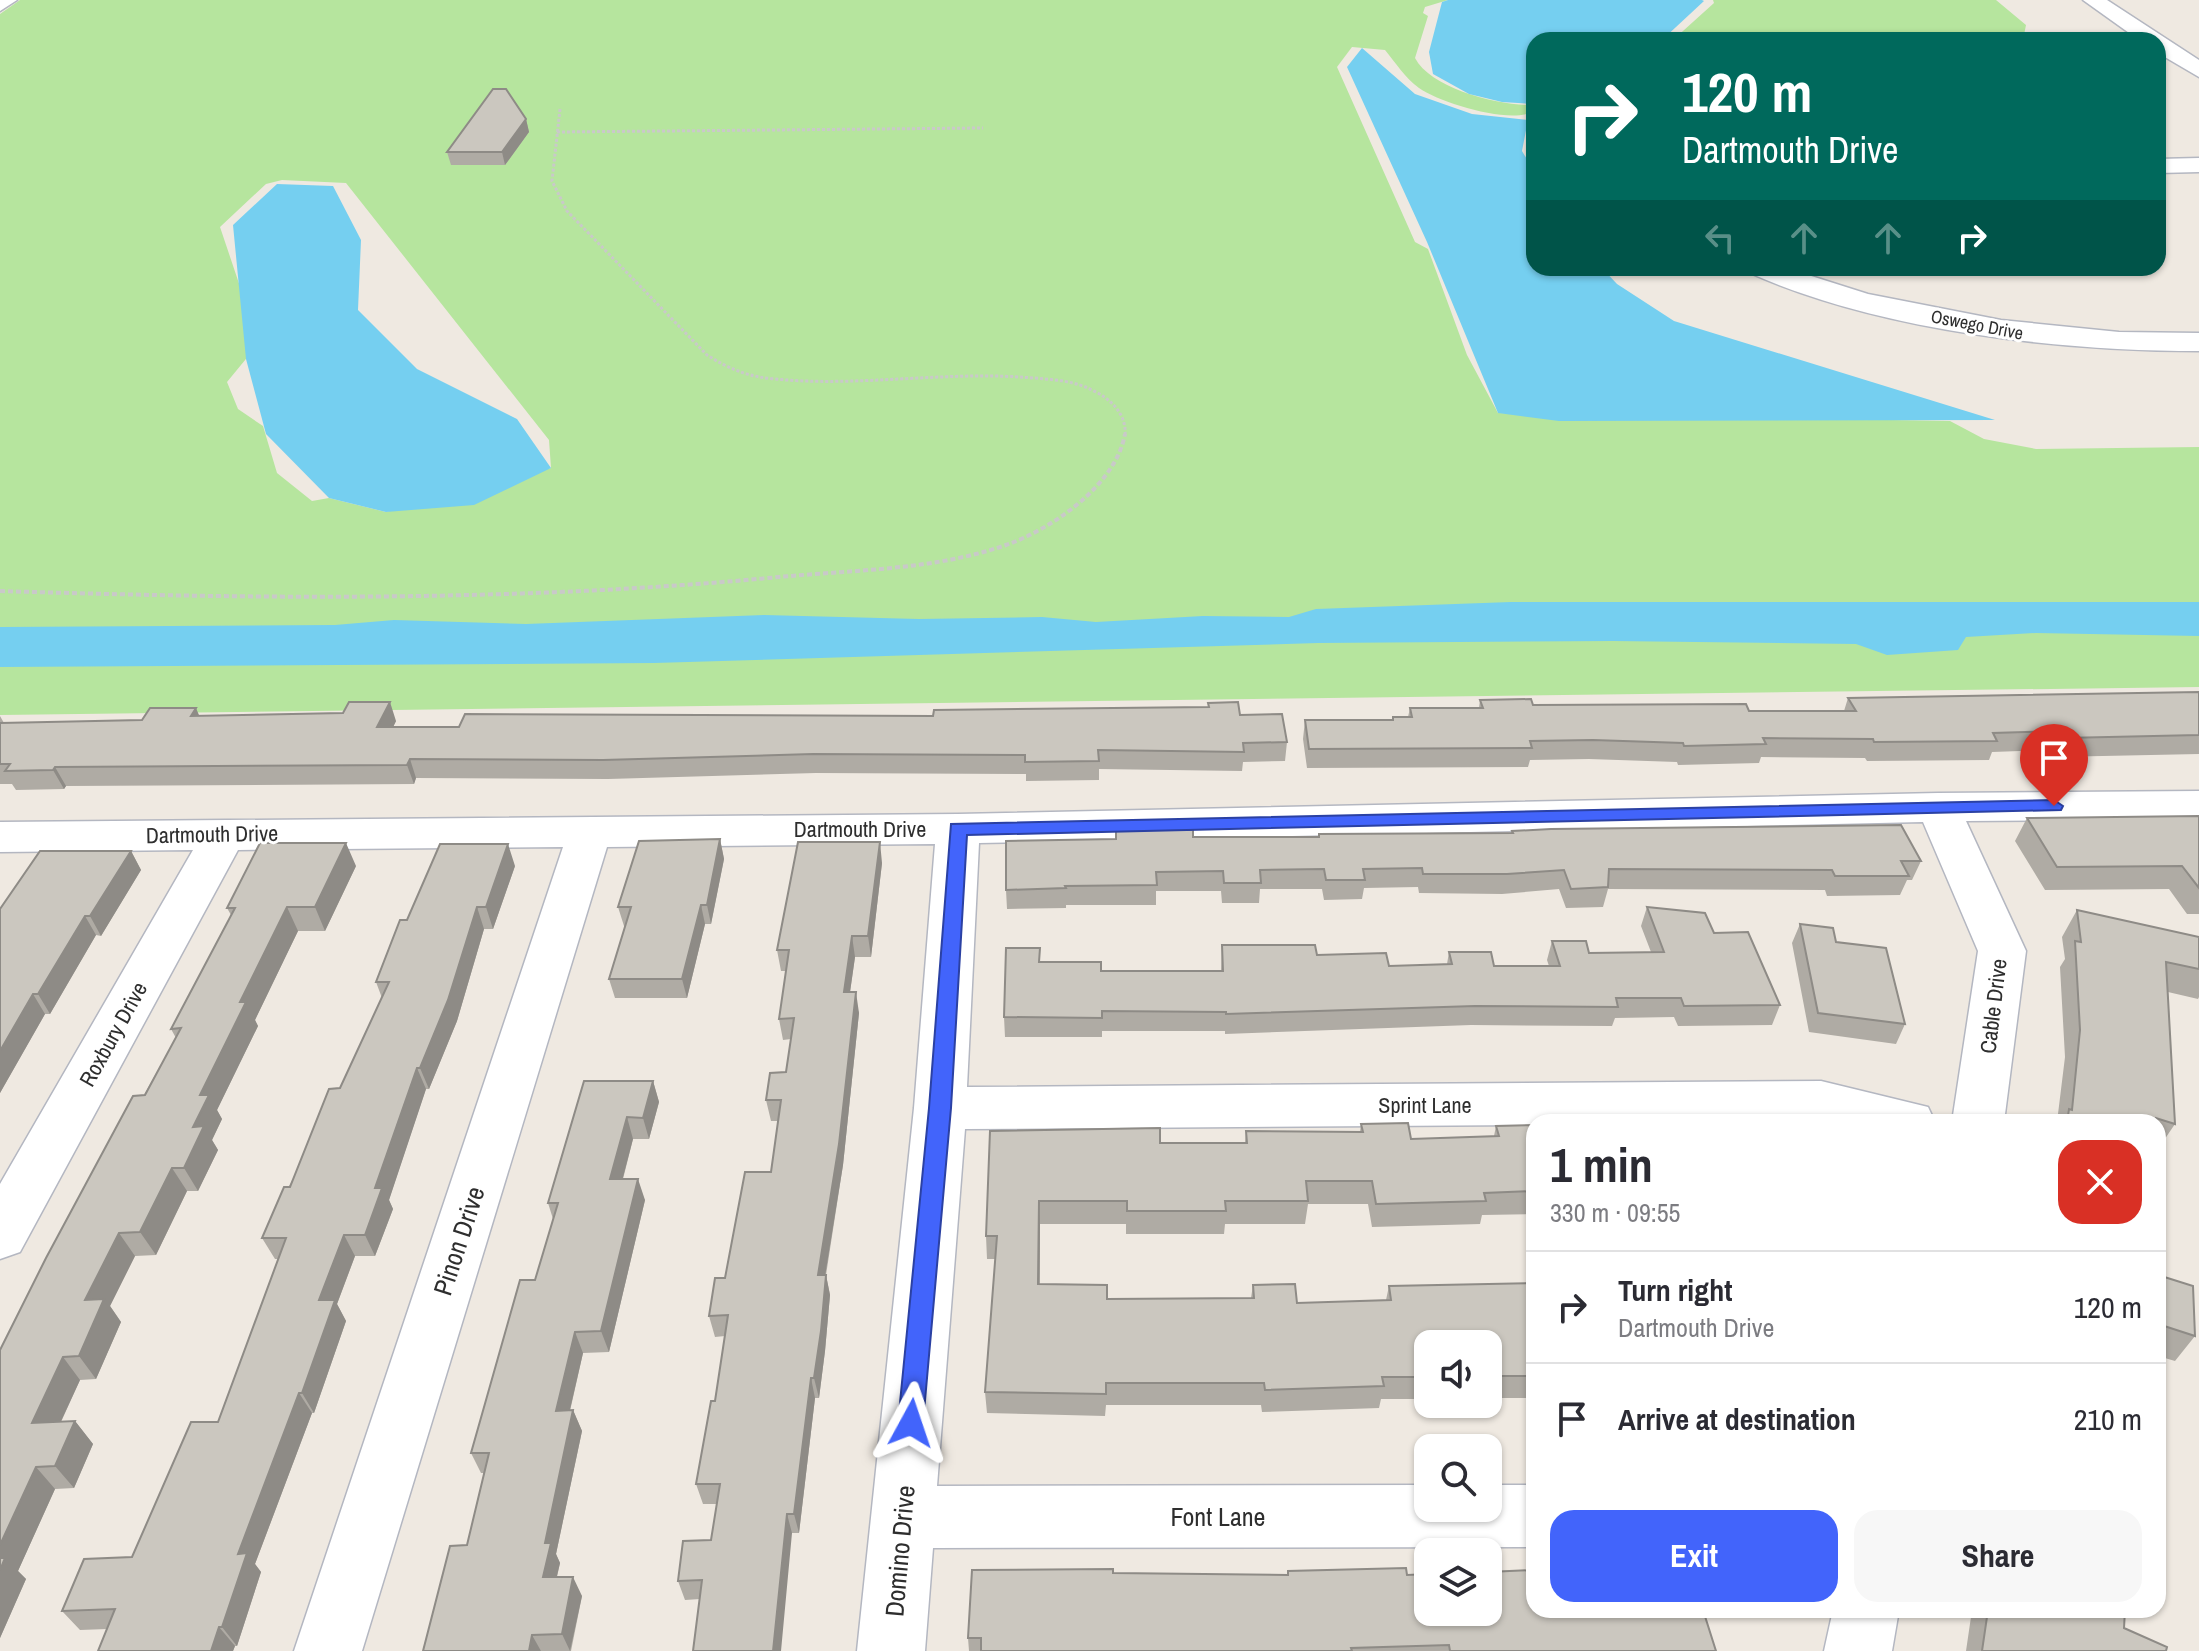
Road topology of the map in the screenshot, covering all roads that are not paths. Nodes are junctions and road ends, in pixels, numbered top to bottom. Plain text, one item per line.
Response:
1 (7, 0) edge
2 (2093, 0) edge
3 (0, 5) edge
4 (2141, 32) edge
5 (2166, 49) edge
6 (2166, 70) edge
7 (2199, 70) edge
8 (2199, 165) edge
9 (2166, 166) edge
10 (1780, 276) edge
11 (2199, 342) edge
12 (2199, 805) edge
13 (1938, 807) junction
14 (958, 829) junction
15 (590, 831) junction
16 (225, 834) junction
17 (0, 837) edge
18 (940, 1108) junction
19 (1874, 1114) edge
20 (1979, 1114) edge
21 (0, 1235) edge
22 (1526, 1516) edge
23 (902, 1517) junction
24 (1864, 1618) edge
25 (328, 1651) edge
26 (891, 1651) edge
27 (1858, 1651) edge

1 - 3 street
2 - 4 street
5 - 7 street
6 - 7 street
8 - 9 street
10 - 11 street, Oswego Drive
12 - 13 street, Dartmouth Drive
13 - 14 street, Dartmouth Drive
13 - 20 street, Cable Drive
14 - 15 street, Dartmouth Drive
14 - 18 street, Domino Drive
15 - 16 street, Dartmouth Drive
15 - 25 street, Pinon Drive
16 - 17 street, Dartmouth Drive
16 - 21 street, Roxbury Drive
18 - 19 street, Sprint Lane
18 - 23 street, Domino Drive
22 - 23 street, Font Lane
23 - 26 street, Domino Drive
24 - 27 street

